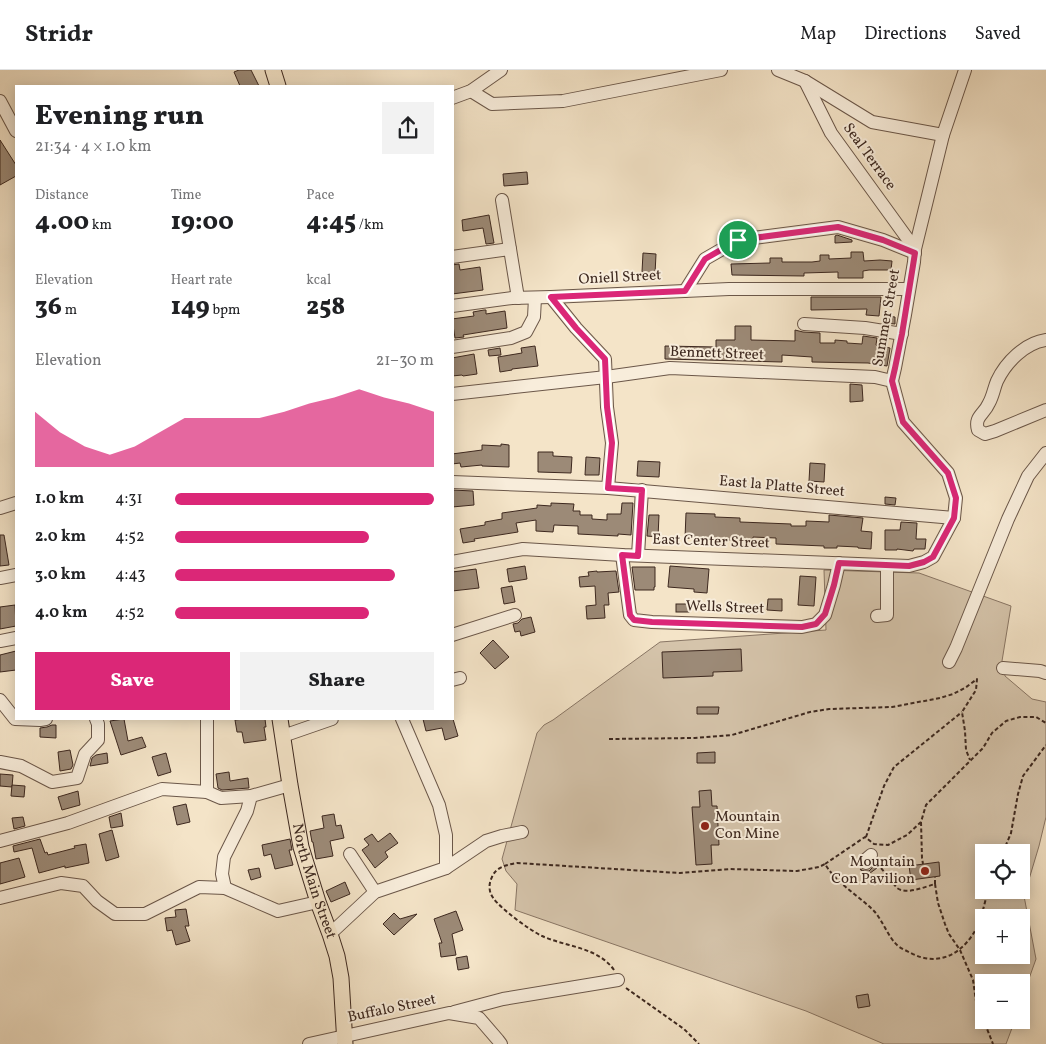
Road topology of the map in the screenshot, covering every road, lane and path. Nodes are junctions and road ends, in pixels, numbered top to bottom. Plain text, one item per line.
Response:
1 (273, 70) edge
2 (501, 70) edge
3 (721, 70) edge
4 (778, 70) edge
5 (965, 70) edge
6 (805, 80) junction
7 (278, 85) edge
8 (471, 91) junction
9 (454, 97) edge
10 (0, 101) edge
11 (15, 129) edge
12 (943, 135) junction
13 (502, 200) dead end
14 (510, 249) junction
15 (915, 251) junction
16 (454, 257) edge
17 (909, 289) junction
18 (685, 291) junction
19 (551, 297) junction
20 (518, 298) junction
21 (535, 298) junction
22 (454, 306) edge
23 (804, 324) dead end
24 (902, 334) junction
25 (1046, 340) edge
26 (454, 347) edge
27 (606, 377) junction
28 (892, 381) junction
29 (454, 394) edge
30 (1046, 410) edge
31 (1046, 453) edge
32 (454, 482) edge
33 (608, 488) junction
34 (642, 490) junction
35 (15, 503) edge
36 (0, 508) edge
37 (954, 518) junction
38 (622, 555) junction
39 (638, 556) junction
40 (454, 562) edge
41 (839, 563) junction
42 (887, 566) junction
43 (909, 566) joint
44 (15, 575) edge
45 (0, 578) edge
46 (515, 615) dead end
47 (877, 616) dead end
48 (454, 634) edge
49 (15, 638) edge
50 (0, 641) edge
51 (949, 662) dead end
52 (1003, 668) dead end
53 (1046, 673) edge
54 (0, 700) edge
55 (962, 712) junction
56 (15, 719) edge
57 (96, 720) edge
58 (207, 720) edge
59 (280, 720) edge
60 (329, 720) edge
61 (402, 720) edge
62 (1046, 723) edge
63 (283, 736) junction
64 (609, 739) dead end
65 (1046, 745) edge
66 (970, 760) junction
67 (0, 762) edge
68 (290, 785) junction
69 (207, 792) junction
70 (251, 796) junction
71 (921, 822) junction
72 (522, 832) dead end
73 (865, 837) junction
74 (0, 841) edge
75 (1006, 844) edge
76 (350, 854) dead end
77 (870, 854) junction
78 (825, 864) junction
79 (923, 864) dead end
80 (446, 868) junction
81 (935, 877) dead end
82 (935, 884) junction
83 (225, 888) junction
84 (375, 892) junction
85 (0, 898) edge
86 (985, 899) edge
87 (318, 902) junction
88 (330, 934) junction
89 (960, 950) junction
90 (618, 980) junction
91 (449, 1013) junction
92 (345, 1040) edge
93 (309, 1044) edge
94 (500, 1044) edge
95 (699, 1044) edge
96 (993, 1044) edge

1 - 7 main road
2 - 8 street
3 - 8 street
4 - 6 street, Seal Terrace
5 - 12 street, Summer Street
6 - 12 street, Seal Terrace
6 - 15 street, Seal Terrace
8 - 9 street
10 - 11 street
12 - 15 street, Summer Street
13 - 14 street
14 - 16 street
14 - 20 street
15 - 17 street, Summer Street
15 - 18 street
17 - 18 street, Oniell Street
17 - 24 street, Summer Street
18 - 19 street, Oniell Street
19 - 21 street, Oniell Street
19 - 27 street
20 - 21 street, Oniell Street
20 - 22 street, Oniell Street
21 - 26 street
23 - 24 street
24 - 28 street, Summer Street
25 - 30 street
27 - 28 street, Bennett Street
27 - 29 street, Bennett Street
27 - 33 street
28 - 37 street, Summer Street
31 - 51 street
32 - 33 street, East la Platte Street
33 - 34 street, East la Platte Street
34 - 37 street, East la Platte Street
34 - 39 street
35 - 36 street
37 - 43 street, Summer Street
38 - 39 street, East Center Street
38 - 40 street, East Center Street
38 - 41 street, Wells Street
39 - 41 street, East Center Street
41 - 42 street, East Center Street
42 - 43 street, East Center Street
42 - 47 street
44 - 45 street
46 - 48 street
49 - 50 street
52 - 53 street
54 - 56 street
55 - 64 path
55 - 66 path
55 - 73 path
57 - 67 street
58 - 69 street
59 - 63 main road, North Main Street
60 - 63 street
61 - 80 street
62 - 66 path
63 - 68 main road, North Main Street
65 - 75 path
66 - 71 path
68 - 70 street
68 - 87 main road, North Main Street
69 - 70 street
69 - 74 street
70 - 83 street
71 - 77 path
71 - 79 path
72 - 80 street
73 - 77 path
73 - 78 path
76 - 84 street
77 - 82 path
78 - 89 path
78 - 90 path
80 - 84 street
81 - 82 path
82 - 89 path
83 - 85 street
83 - 87 street
84 - 88 street
86 - 89 path
87 - 88 main road, North Main Street
88 - 92 main road, North Main Street
89 - 96 path
90 - 91 street
90 - 95 path
91 - 92 street, Buffalo Street
91 - 94 street, Buffalo Street
92 - 93 street, Buffalo Street

